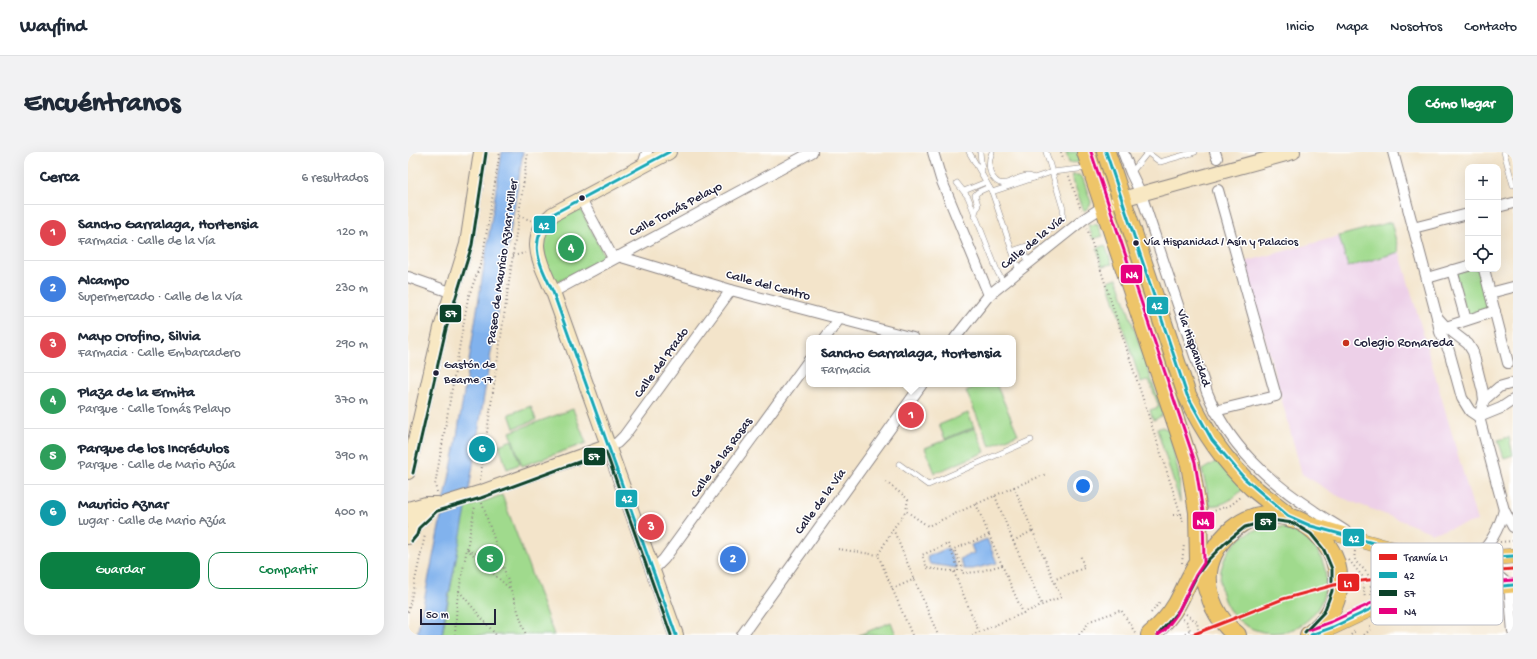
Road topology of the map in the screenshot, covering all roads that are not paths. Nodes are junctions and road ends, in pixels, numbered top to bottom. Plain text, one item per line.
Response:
1 (481, 152) edge
2 (812, 152) edge
3 (933, 152) edge
4 (969, 152) edge
5 (980, 152) edge
6 (992, 152) edge
7 (1046, 152) edge
8 (1106, 152) edge
9 (1123, 152) edge
10 (1148, 152) edge
11 (1195, 152) edge
12 (1293, 152) edge
13 (1393, 152) edge
14 (1504, 152) edge
15 (655, 156) edge
16 (1088, 160) edge
17 (1052, 172) junction
18 (1131, 173) junction
19 (982, 174) junction
20 (1035, 178) junction
21 (957, 183) dead end
22 (988, 184) junction
23 (1513, 185) edge
24 (964, 190) junction
25 (1218, 190) dead end
26 (992, 192) junction
27 (1141, 194) junction
28 (581, 198) junction
29 (1122, 199) junction
30 (1513, 203) edge
31 (1104, 206) junction
32 (1501, 206) edge
33 (1465, 215) edge
34 (974, 216) junction
35 (1414, 228) junction
36 (1025, 247) junction
37 (1012, 251) junction
38 (616, 257) junction
39 (1029, 262) junction
40 (1465, 267) edge
41 (1452, 270) junction
42 (1019, 271) junction
43 (1485, 272) edge
44 (408, 277) edge
45 (1427, 278) junction
46 (1004, 283) junction
47 (1513, 287) edge
48 (731, 290) junction
49 (453, 292) junction
50 (553, 292) junction
51 (1490, 293) junction
52 (989, 295) junction
53 (1495, 311) junction
54 (1437, 317) junction
55 (840, 318) junction
56 (1466, 320) junction
57 (1446, 327) junction
58 (827, 335) edge
59 (902, 335) edge
60 (957, 335) edge
61 (1508, 363) dead end
62 (806, 364) edge
63 (1482, 382) junction
64 (1513, 383) edge
65 (920, 387) edge
66 (1499, 387) junction
67 (1484, 400) junction
68 (1513, 400) edge
69 (1215, 411) junction
70 (1479, 417) junction
71 (1031, 440) dead end
72 (609, 446) junction
73 (899, 464) dead end
74 (408, 472) edge
75 (442, 504) junction
76 (408, 509) edge
77 (1504, 510) junction
78 (1307, 520) junction
79 (414, 526) edge
80 (1513, 527) edge
81 (1221, 540) junction
82 (1372, 543) edge
83 (1489, 543) edge
84 (1513, 556) edge
85 (1503, 557) edge
86 (1199, 562) junction
87 (653, 570) junction
88 (1503, 579) edge
89 (1511, 585) edge
90 (1208, 590) junction
91 (1371, 610) edge
92 (1366, 612) junction
93 (1513, 632) edge
94 (746, 633) edge
95 (1233, 633) edge
96 (676, 635) edge
97 (1150, 635) edge
98 (1310, 635) edge
99 (1341, 635) edge

1 - 49 street
2 - 38 street, Calle Tomás Pelayo
3 - 52 street
4 - 19 lane
5 - 19 lane
6 - 20 lane
7 - 17 lane
8 - 29 highway, Vía Hispanidad
9 - 18 street, Vía Hispanidad
10 - 11 lane
10 - 18 lane
12 - 27 street
13 - 35 street
14 - 23 lane
15 - 28 street
16 - 17 lane
16 - 31 highway
17 - 20 lane
17 - 36 lane
18 - 27 street, Vía Hispanidad
19 - 22 lane
20 - 26 lane
21 - 24 lane
22 - 24 lane
22 - 26 lane
22 - 34 lane
24 - 34 lane
25 - 69 street
26 - 37 lane
27 - 29 street
27 - 69 street, Vía Hispanidad
28 - 38 street
28 - 50 street
29 - 31 street, Calle de la Vía
29 - 78 highway, Vía Hispanidad
30 - 32 street
31 - 39 street, Calle de la Vía
31 - 86 highway
33 - 35 street
34 - 46 lane
35 - 45 street
36 - 37 lane
36 - 39 lane
37 - 42 lane
38 - 48 street, Calle del Centro
38 - 50 street, Calle Tomás Pelayo
39 - 42 street, Calle de la Vía
40 - 41 street
41 - 45 street
41 - 56 street
42 - 46 street, Calle de la Vía
43 - 51 street
44 - 49 street
45 - 54 street
46 - 52 street, Calle de la Vía
47 - 51 street
48 - 55 street, Calle del Centro
48 - 72 street, Calle del Prado
49 - 74 street
50 - 72 street
51 - 53 street
52 - 60 street, Calle de la Vía
53 - 56 street
53 - 61 street
54 - 57 street
54 - 70 street
55 - 58 street
55 - 59 street, Calle del Centro
56 - 57 street
57 - 63 street
62 - 87 street, Calle de las Rosas
63 - 66 street
63 - 67 street
64 - 66 street
65 - 94 street, Calle de la Vía
66 - 67 street
67 - 70 street
68 - 70 street
69 - 78 street, Vía Hispanidad
70 - 77 street
71 - 73 lane
72 - 75 street
72 - 87 street
75 - 76 street
75 - 79 street
77 - 80 street
77 - 83 street
78 - 81 highway
78 - 82 main road
78 - 98 highway
81 - 86 highway
81 - 90 highway
84 - 85 main road
86 - 90 highway
86 - 97 highway
87 - 96 street
88 - 89 street
89 - 93 street
90 - 95 highway
91 - 92 main road
92 - 98 main road
92 - 99 main road

